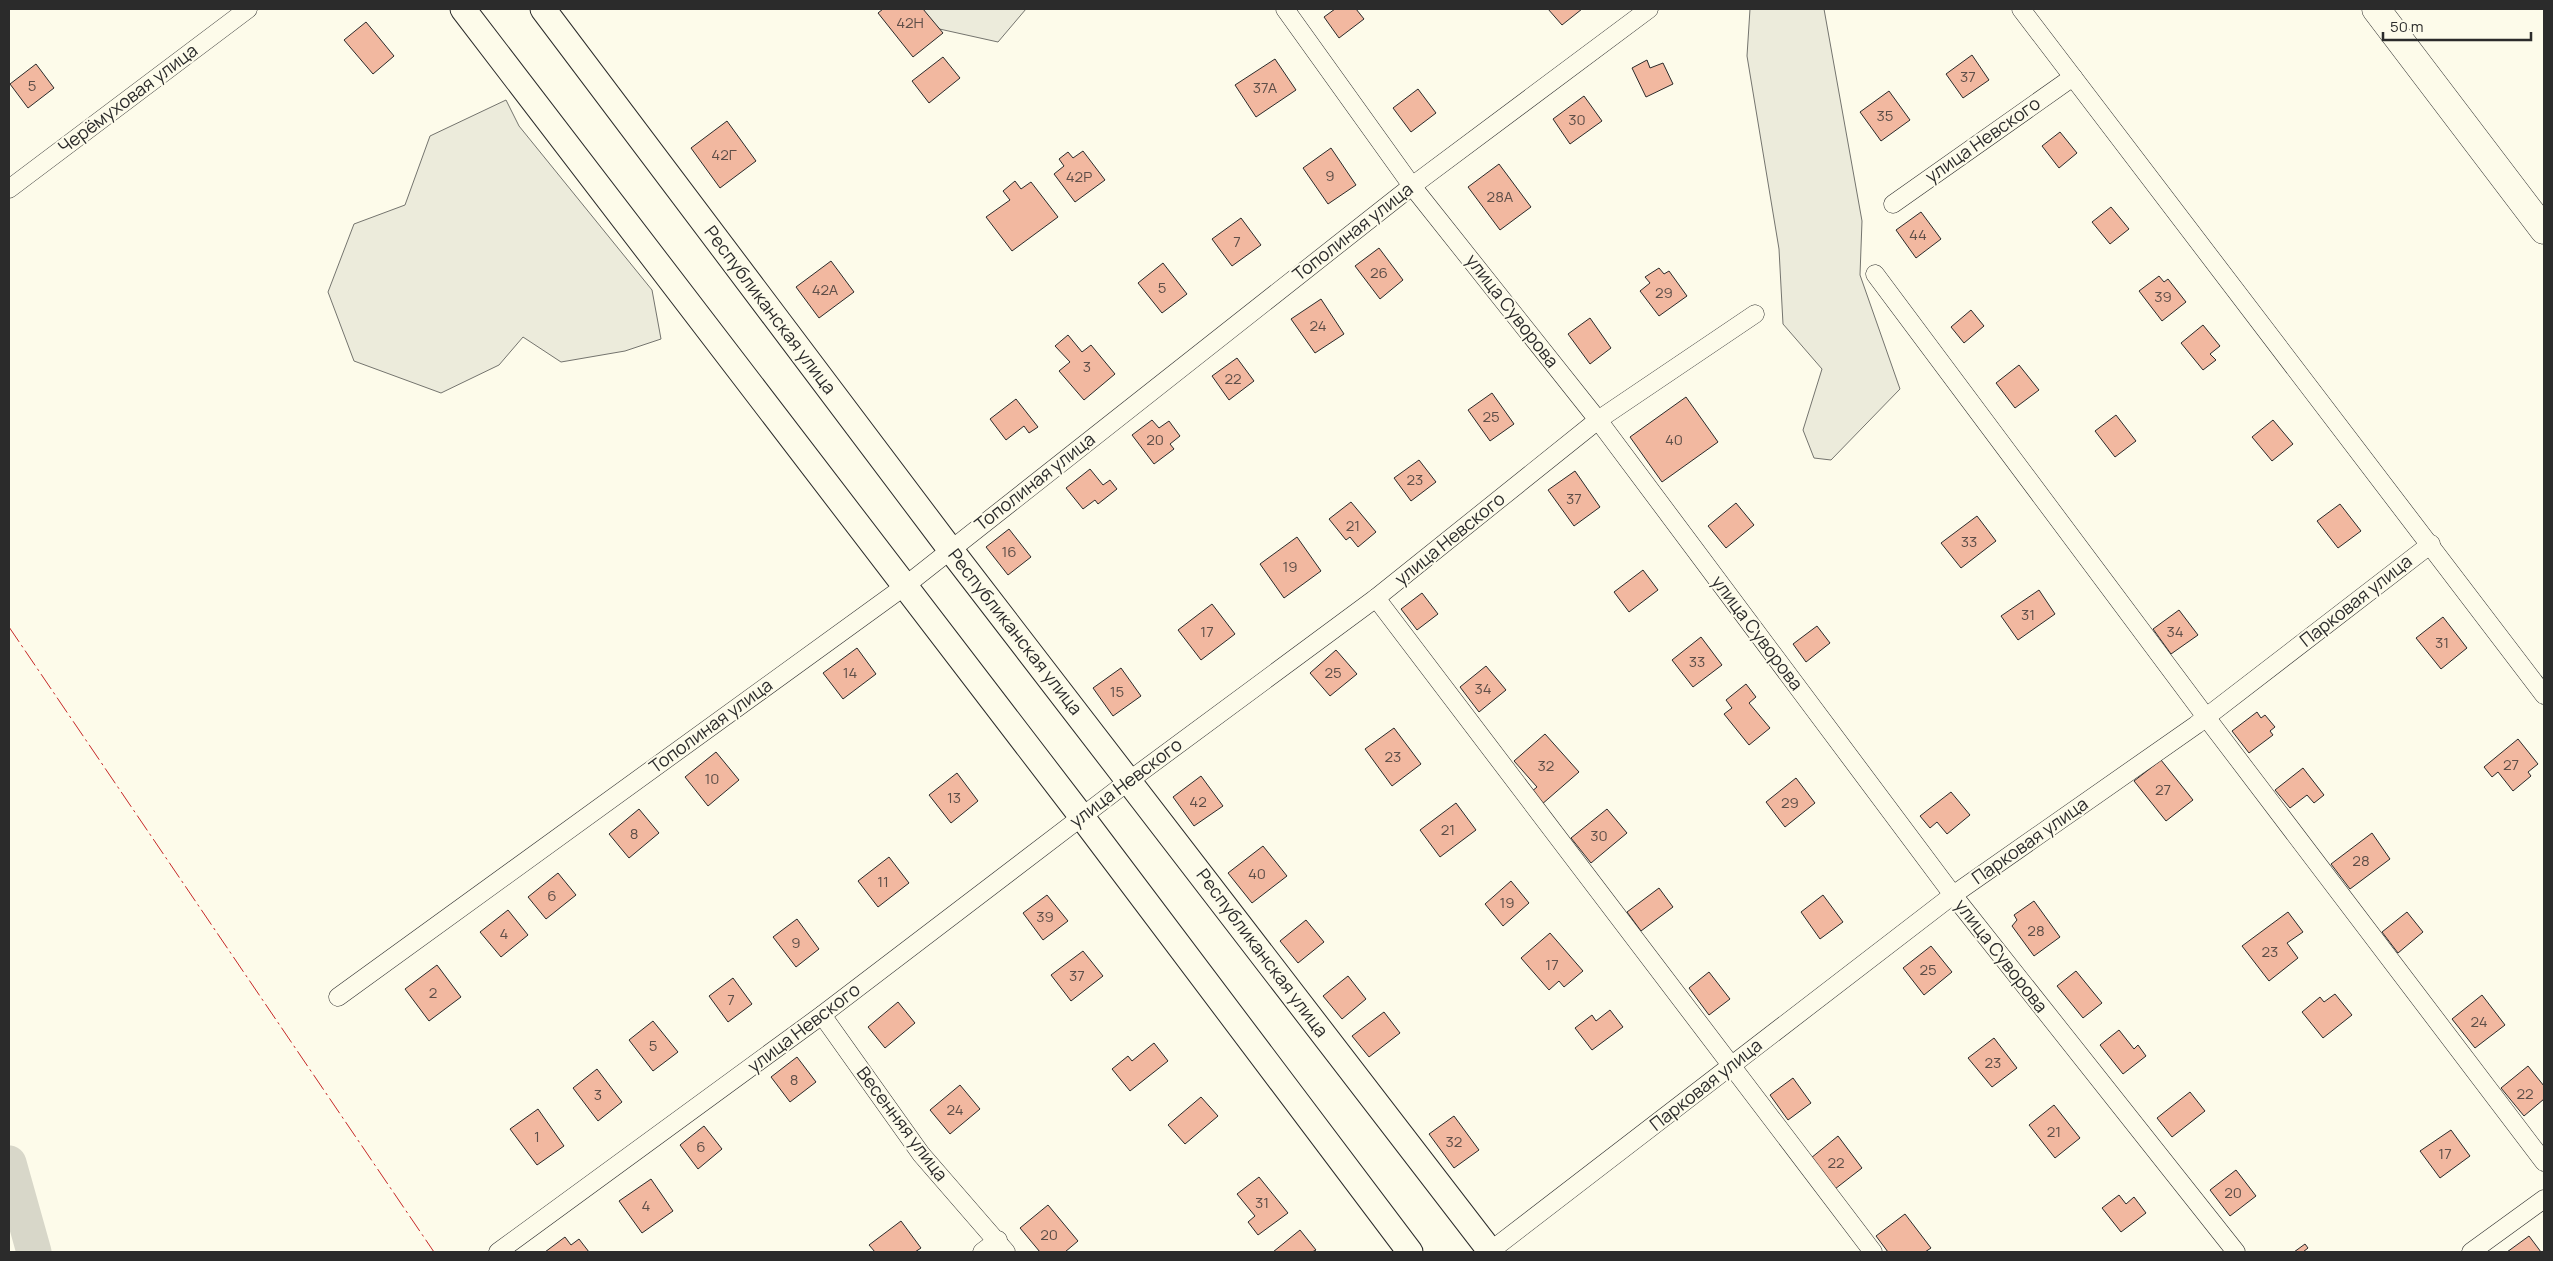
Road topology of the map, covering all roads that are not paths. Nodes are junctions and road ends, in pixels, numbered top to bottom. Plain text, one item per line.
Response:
1 (248, 9) edge
2 (463, 9) edge
3 (543, 9) edge
4 (1285, 9) edge
5 (1649, 9) edge
6 (2021, 9) edge
7 (2376, 9) edge
8 (2073, 77) junction
9 (1412, 186) junction
10 (9, 189) edge
11 (1893, 204) dead end
12 (2544, 230) edge
13 (1875, 274) dead end
14 (1754, 314) dead end
15 (1598, 420) junction
16 (2431, 544) junction
17 (950, 549) junction
18 (905, 586) junction
19 (1376, 598) junction
20 (2544, 695) edge
21 (2206, 717) junction
22 (1130, 780) junction
23 (1082, 817) junction
24 (1953, 895) junction
25 (338, 997) dead end
26 (822, 1015) junction
27 (1732, 1065) junction
28 (2544, 1162) edge
29 (2544, 1199) edge
30 (1002, 1246) edge
31 (498, 1252) edge
32 (982, 1252) edge
33 (1410, 1252) edge
34 (1490, 1252) edge
35 (1873, 1252) edge
36 (2236, 1252) edge
37 (2471, 1252) edge

1 - 10 street, Черёмуховая улица
2 - 18 street
3 - 17 street, Республиканская улица
4 - 9 street, улица Суворова
5 - 9 street, Тополиная улица
6 - 8 street
7 - 12 main road
8 - 11 street, улица Невского
8 - 16 street
9 - 15 street, улица Суворова
9 - 17 street, Тополиная улица
13 - 21 street
14 - 15 street, улица Невского
15 - 19 street, улица Невского
15 - 24 street, улица Суворова
16 - 20 street
16 - 21 street, Парковая улица
17 - 18 street, Тополиная улица
17 - 22 street, Республиканская улица
18 - 23 street
18 - 25 street, Тополиная улица
19 - 22 street, улица Невского
19 - 27 street
21 - 24 street, Парковая улица
21 - 28 street
22 - 23 street, улица Невского
22 - 34 street, Республиканская улица
23 - 26 street, улица Невского
23 - 33 street
24 - 27 street, Парковая улица
24 - 36 street, улица Суворова
26 - 30 street, Весенняя улица
26 - 31 street, улица Невского
27 - 34 street, Парковая улица
27 - 35 street
29 - 37 street
30 - 32 street

